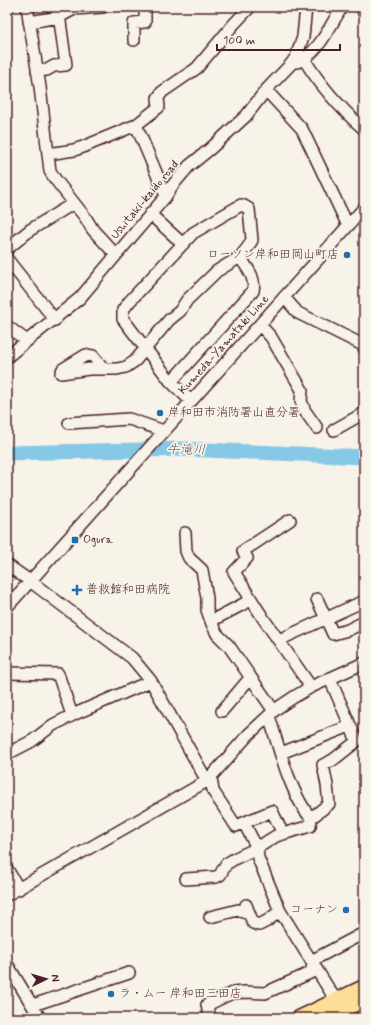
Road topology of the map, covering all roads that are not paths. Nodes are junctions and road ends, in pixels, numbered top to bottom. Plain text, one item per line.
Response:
1 (27, 7) edge
2 (103, 7) edge
3 (145, 7) edge
4 (250, 7) edge
5 (306, 7) edge
6 (342, 7) edge
7 (362, 7) edge
8 (58, 12) edge
9 (364, 13) edge
10 (29, 22) junction
11 (134, 40) dead end
12 (304, 59) junction
13 (291, 64) junction
14 (37, 71) junction
15 (266, 90) junction
16 (136, 125) junction
17 (364, 129) edge
18 (48, 154) junction
19 (166, 196) junction
20 (74, 203) junction
21 (364, 208) edge
22 (150, 214) junction
23 (348, 226) junction
24 (183, 244) junction
25 (7, 249) edge
26 (116, 255) junction
27 (240, 257) junction
28 (7, 259) edge
29 (284, 297) junction
30 (54, 320) junction
31 (260, 325) junction
32 (7, 326) edge
33 (27, 341) junction
34 (363, 343) edge
35 (145, 349) junction
36 (7, 357) edge
37 (104, 369) dead end
38 (171, 382) junction
39 (191, 401) junction
40 (364, 413) edge
41 (69, 423) dead end
42 (317, 428) dead end
43 (334, 430) dead end
44 (162, 433) junction
45 (290, 520) dead end
46 (186, 534) dead end
47 (7, 565) edge
48 (30, 581) junction
49 (317, 599) dead end
50 (251, 600) junction
51 (364, 601) edge
52 (7, 607) edge
53 (326, 618) junction
54 (211, 621) junction
55 (364, 622) edge
56 (279, 640) junction
57 (364, 663) edge
58 (7, 673) edge
59 (250, 678) junction
60 (330, 679) junction
61 (150, 681) junction
62 (311, 687) junction
63 (222, 711) dead end
64 (272, 713) junction
65 (72, 715) junction
66 (350, 726) junction
67 (361, 740) edge
68 (281, 753) junction
69 (7, 754) edge
70 (209, 779) junction
71 (311, 818) junction
72 (244, 823) junction
73 (283, 834) junction
74 (257, 848) junction
75 (7, 868) edge
76 (186, 879) dead end
77 (18, 889) junction
78 (7, 895) edge
79 (280, 911) junction
80 (210, 917) dead end
81 (364, 933) edge
82 (312, 962) junction
83 (7, 964) edge
84 (123, 972) dead end
85 (364, 987) edge
86 (364, 1000) edge
87 (33, 1004) junction
88 (342, 1009) edge
89 (40, 1018) edge
90 (210, 1018) edge
91 (299, 1018) edge
92 (325, 1018) edge

1 - 10 street
2 - 8 street
3 - 11 street
4 - 16 street
5 - 13 street, Ushitaki-kaido road
6 - 12 street
7 - 9 street
8 - 10 street
8 - 14 street
10 - 14 street
12 - 13 street
12 - 17 street
13 - 15 street, Ushitaki-kaido road
14 - 18 street
15 - 19 street, Ushitaki-kaido road
15 - 23 street
16 - 18 street
16 - 19 street
18 - 20 street
19 - 22 street, Ushitaki-kaido road
20 - 25 street
20 - 26 street
21 - 23 street, Kumeda-Yamataki Line
22 - 24 street
22 - 26 street, Ushitaki-kaido road
23 - 29 street, Kumeda-Yamataki Line
24 - 27 street
24 - 35 street
26 - 30 street, Ushitaki-kaido road
27 - 35 street
27 - 38 street
28 - 30 street
29 - 31 street, Kumeda-Yamataki Line
29 - 34 street
30 - 33 street, Ushitaki-kaido road
31 - 39 street, Kumeda-Yamataki Line
31 - 42 street
32 - 33 street
33 - 36 street, Ushitaki-kaido road
35 - 37 street
35 - 38 street
38 - 39 street
39 - 44 street, Kumeda-Yamataki Line
40 - 43 street
41 - 44 street
44 - 48 street, Kumeda-Yamataki Line
45 - 50 street
46 - 54 street
47 - 48 street
48 - 52 street, Kumeda-Yamataki Line
48 - 61 street
49 - 53 street
50 - 54 street
50 - 56 street
51 - 53 street
53 - 55 street
53 - 56 street
54 - 59 street
56 - 62 street
57 - 60 street
58 - 65 street
59 - 63 street
59 - 64 street
60 - 62 street
60 - 66 street
61 - 65 street
61 - 70 street
62 - 64 street
64 - 68 street
64 - 70 street
65 - 69 street
66 - 67 street
66 - 68 street
67 - 71 street
68 - 71 street
70 - 72 street
70 - 77 street
71 - 73 street
72 - 73 street
72 - 74 street
73 - 74 street
74 - 76 street
74 - 79 street
75 - 77 street
77 - 78 street
79 - 80 street
79 - 82 street
81 - 82 street
82 - 88 street
82 - 90 street
83 - 87 street
84 - 87 street
85 - 88 main road
86 - 88 main road
87 - 89 street
88 - 91 main road
88 - 92 main road

